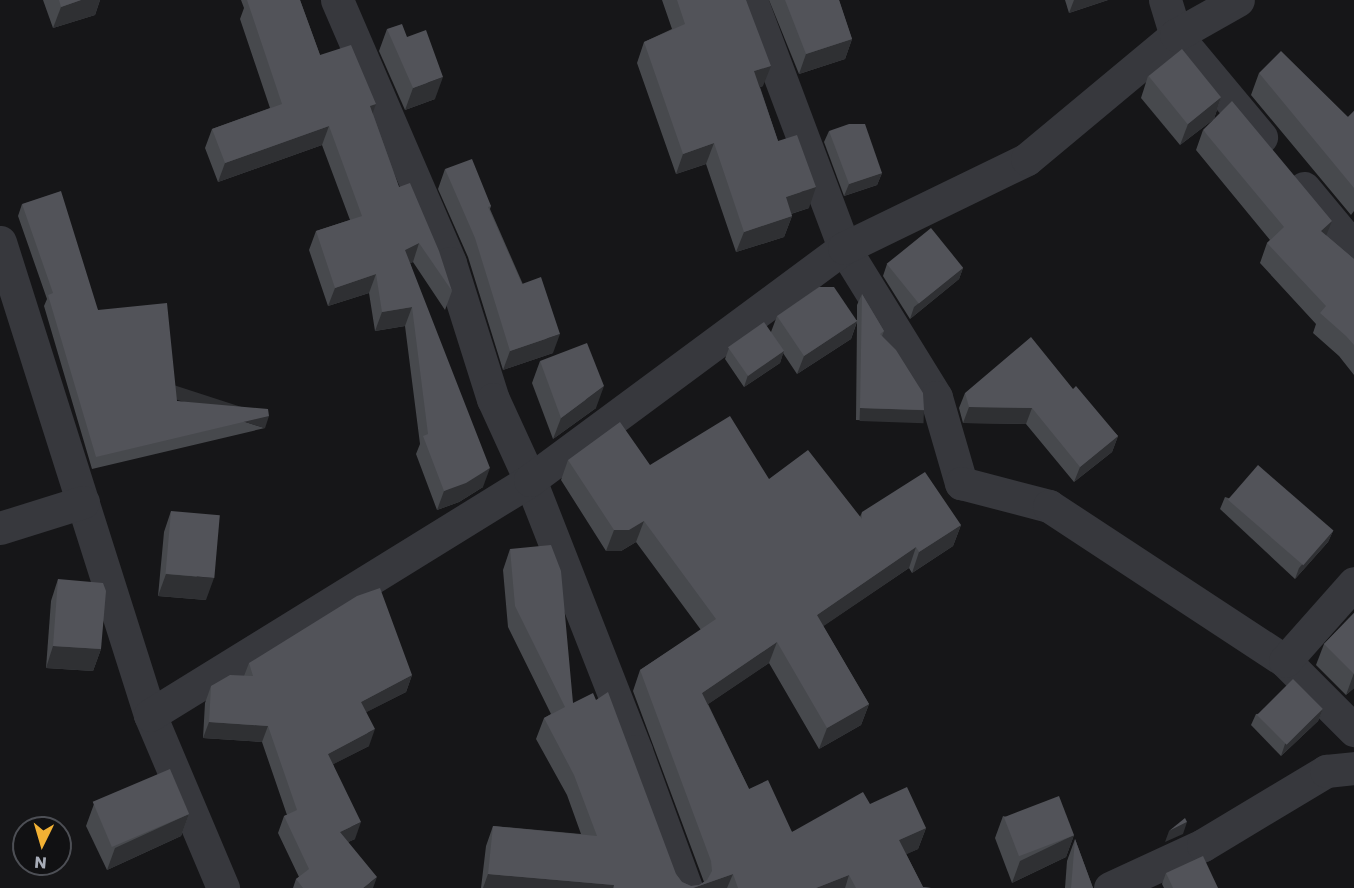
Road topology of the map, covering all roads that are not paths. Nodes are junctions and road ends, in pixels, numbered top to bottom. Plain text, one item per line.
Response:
1 (337, 0) edge
2 (751, 0) edge
3 (1165, 0) edge
4 (1238, 0) edge
5 (1176, 35) junction
6 (0, 242) edge
7 (844, 248) junction
8 (1354, 248) edge
9 (530, 480) junction
10 (82, 502) junction
11 (0, 528) edge
12 (1354, 583) edge
13 (1285, 661) junction
14 (150, 715) junction
15 (1354, 730) edge
16 (1354, 768) edge
17 (223, 888) edge
18 (686, 888) edge
19 (1110, 888) edge

1 - 9 street
2 - 7 street
3 - 5 street
4 - 5 street
5 - 7 street
5 - 8 street
6 - 10 street
7 - 9 street
7 - 13 street
9 - 14 street
9 - 18 street
10 - 11 street
10 - 14 street
12 - 13 street
13 - 15 street
14 - 17 street
16 - 19 street

